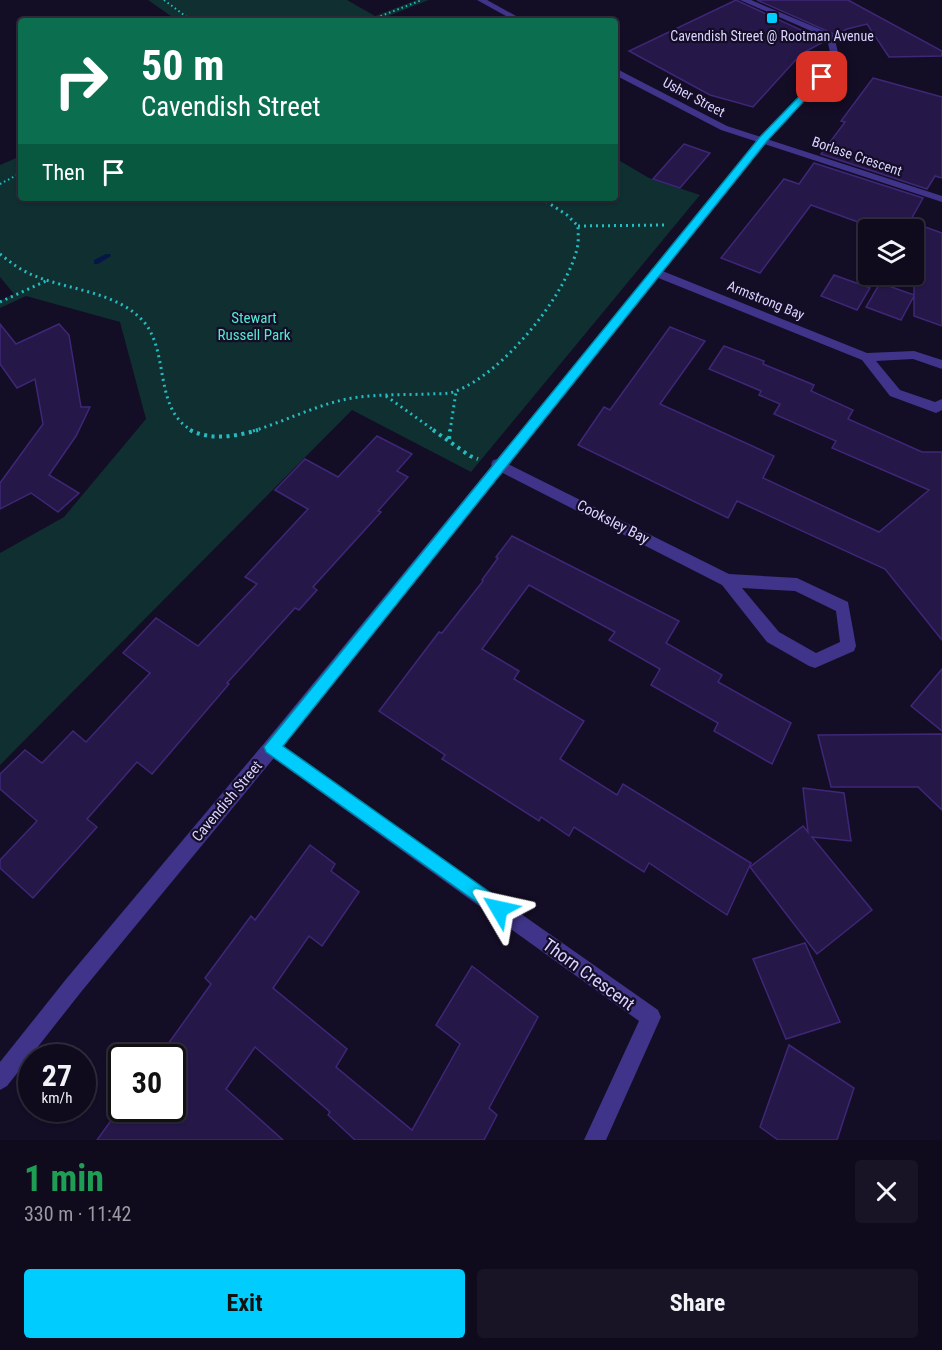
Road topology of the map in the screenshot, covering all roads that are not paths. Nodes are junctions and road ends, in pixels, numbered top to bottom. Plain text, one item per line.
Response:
1 (481, 0) edge
2 (744, 0) edge
3 (515, 18) edge
4 (618, 72) edge
5 (764, 139) junction
6 (942, 199) edge
7 (655, 272) junction
8 (866, 357) junction
9 (942, 365) edge
10 (942, 404) edge
11 (498, 465) junction
12 (728, 580) junction
13 (272, 747) junction
14 (0, 1079) edge
15 (595, 1140) edge

1 - 3 street
2 - 5 street, Cavendish Street
4 - 5 street, Usher Street
5 - 6 street, Borlase Crescent
5 - 7 street, Cavendish Street
7 - 8 street, Armstrong Bay
7 - 11 street, Cavendish Street
8 - 9 street, Armstrong Bay
8 - 10 street, Armstrong Bay
11 - 12 street, Cooksley Bay
11 - 13 street, Cavendish Street
12 - 12 street, Cooksley Bay
13 - 14 street, Cavendish Street
13 - 15 street, Thorn Crescent

